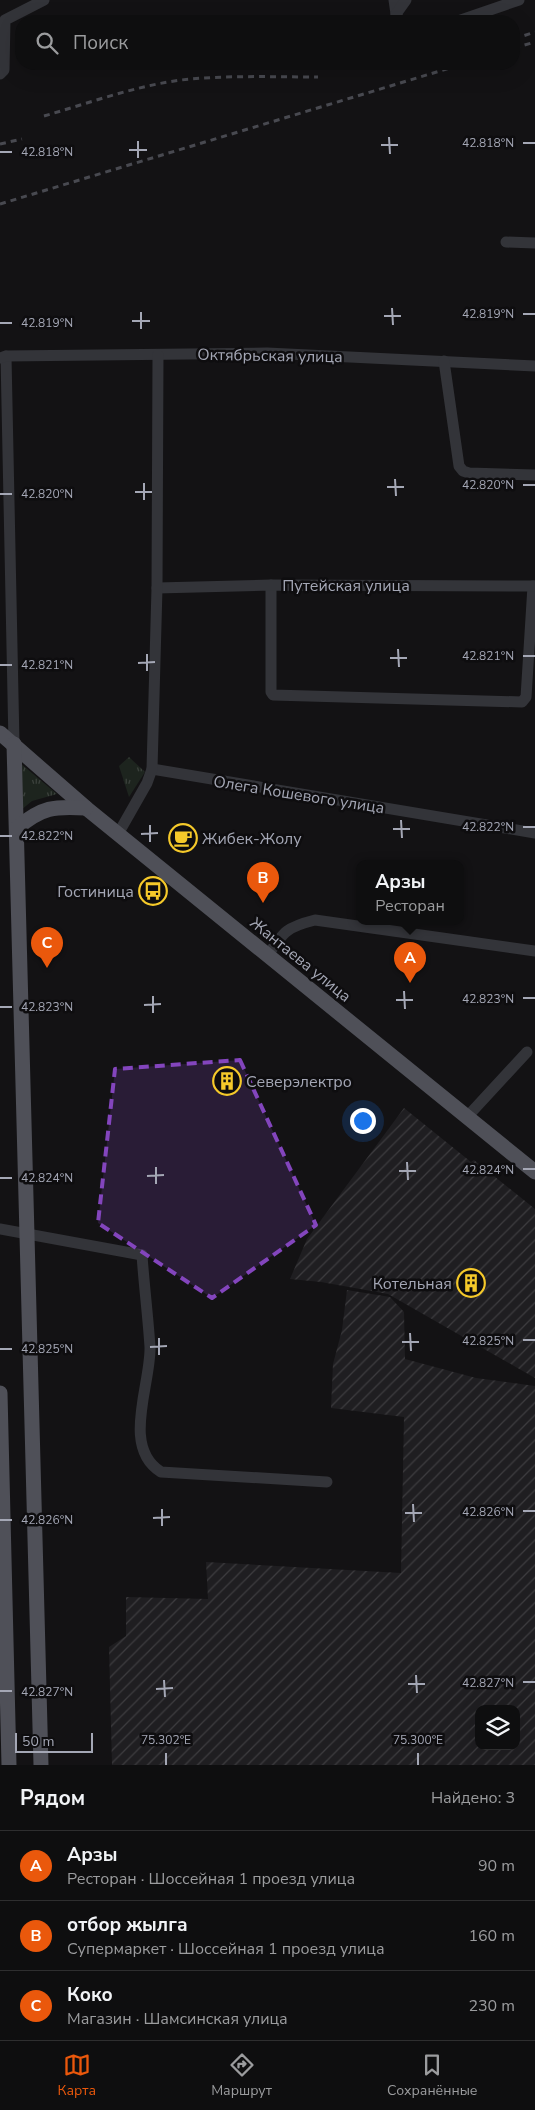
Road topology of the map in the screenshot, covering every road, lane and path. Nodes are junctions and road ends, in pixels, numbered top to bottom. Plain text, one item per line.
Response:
1 (44, 0) edge
2 (394, 0) edge
3 (406, 0) edge
4 (518, 0) edge
5 (15, 15) edge
6 (15, 15) edge
7 (397, 15) edge
8 (399, 15) edge
9 (475, 15) edge
10 (2, 22) edge
11 (0, 74) edge
12 (506, 242) dead end
13 (535, 243) edge
14 (158, 355) junction
15 (3, 357) edge
16 (444, 361) junction
17 (535, 366) edge
18 (535, 475) edge
19 (271, 585) junction
20 (534, 586) edge
21 (157, 588) junction
22 (0, 733) edge
23 (14, 744) junction
24 (152, 769) junction
25 (86, 808) junction
26 (17, 828) junction
27 (535, 833) edge
28 (118, 834) junction
29 (535, 951) edge
30 (268, 955) junction
31 (527, 1052) dead end
32 (467, 1117) junction
33 (532, 1165) edge
34 (0, 1229) edge
35 (26, 1234) junction
36 (0, 1393) edge
37 (327, 1482) dead end
38 (2, 1581) edge
39 (9, 1765) edge
40 (41, 1765) edge

1 - 6 street
2 - 7 street
3 - 8 street
4 - 9 street
5 - 10 street
10 - 11 street
12 - 13 street
14 - 15 street, Октябрьская улица
14 - 16 street, Октябрьская улица
14 - 21 street
15 - 23 street
16 - 17 street, Октябрьская улица
16 - 18 street
19 - 20 street, Путейская улица
19 - 20 street
19 - 21 street, Путейская улица
21 - 24 street
22 - 23 main road, Жантаева улица
23 - 25 main road, Жантаева улица
23 - 26 main road
24 - 27 street, Олега Кошевого улица
24 - 28 street
25 - 26 main road
25 - 28 main road, Жантаева улица
26 - 35 main road
28 - 30 main road, Жантаева улица
29 - 30 street
30 - 32 main road, Жантаева улица
31 - 32 street
32 - 33 main road, Жантаева улица
34 - 35 street
35 - 37 street
35 - 40 main road
36 - 38 main road
38 - 39 main road

